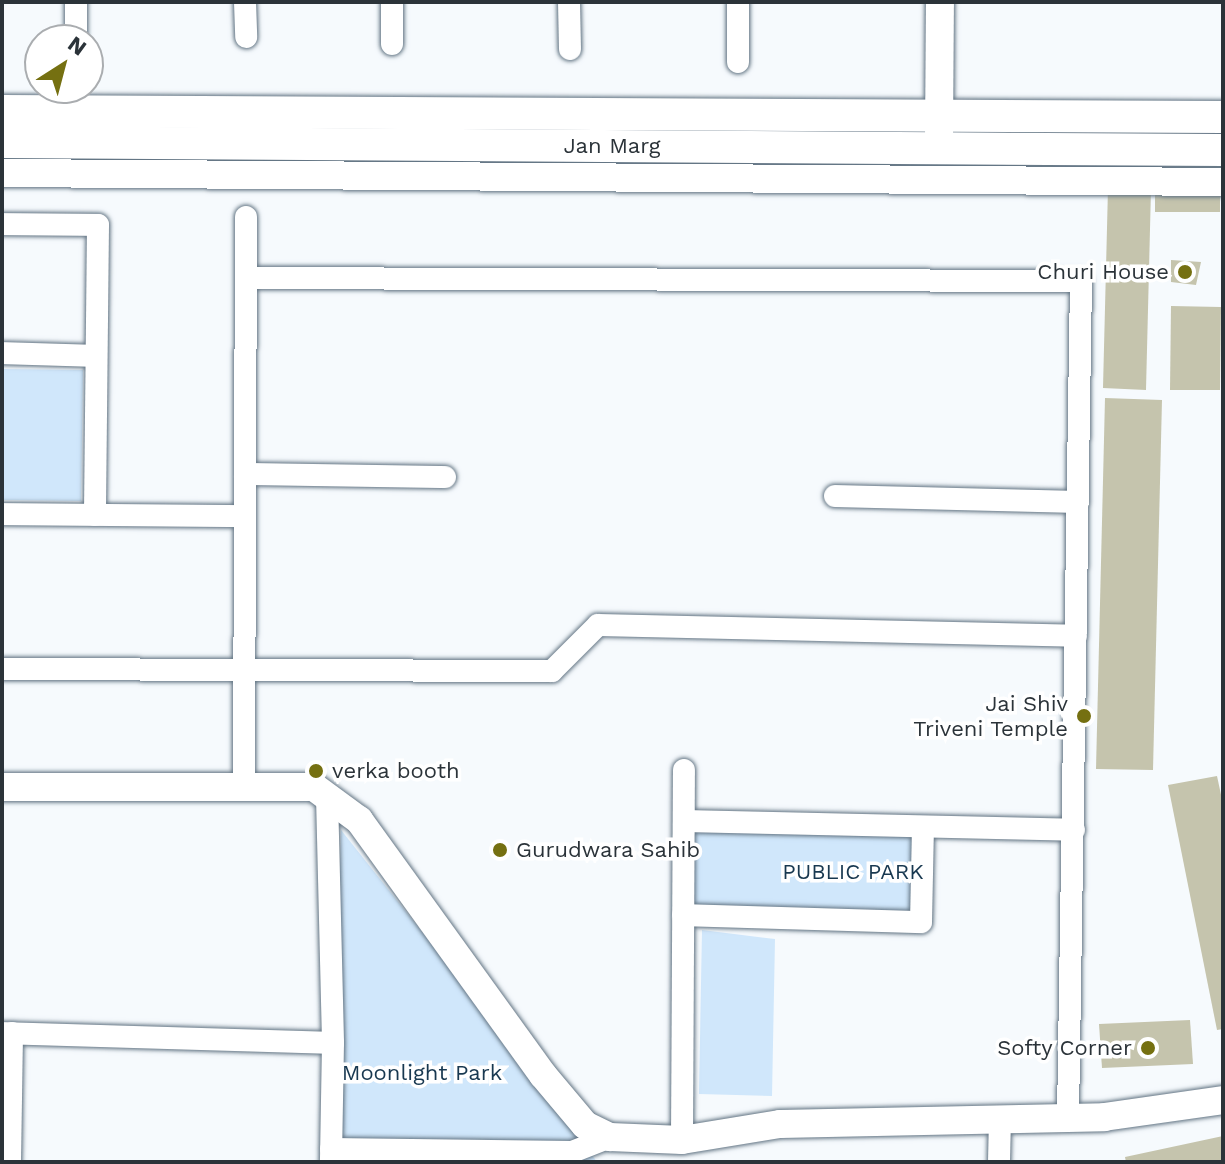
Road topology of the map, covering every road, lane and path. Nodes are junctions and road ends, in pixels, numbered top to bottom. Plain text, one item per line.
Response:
1 (76, 2) edge
2 (245, 2) edge
3 (392, 2) edge
4 (569, 2) edge
5 (738, 2) edge
6 (940, 2) edge
7 (76, 24) edge
8 (246, 37) dead end
9 (392, 44) dead end
10 (570, 49) dead end
11 (738, 62) dead end
12 (2, 111) edge
13 (939, 116) junction
14 (1223, 117) edge
15 (2, 142) edge
16 (939, 148) junction
17 (1223, 150) edge
18 (2, 173) edge
19 (1223, 182) edge
20 (246, 217) dead end
21 (2, 224) edge
22 (246, 278) junction
23 (2, 353) edge
24 (96, 356) junction
25 (245, 474) junction
26 (445, 477) dead end
27 (835, 496) dead end
28 (1078, 502) junction
29 (2, 514) edge
30 (95, 515) junction
31 (245, 516) junction
32 (1076, 636) junction
33 (245, 668) junction
34 (2, 669) edge
35 (684, 770) dead end
36 (244, 786) junction
37 (2, 787) edge
38 (327, 796) junction
39 (684, 821) junction
40 (923, 827) junction
41 (1074, 830) junction
42 (683, 915) junction
43 (7, 1033) edge
44 (333, 1043) junction
45 (1223, 1100) edge
46 (1068, 1118) junction
47 (1000, 1119) junction
48 (610, 1137) junction
49 (682, 1140) junction
50 (331, 1155) edge
51 (561, 1157) edge
52 (10, 1162) edge
53 (999, 1162) edge

1 - 7 street
2 - 8 street
3 - 9 street
4 - 10 street
5 - 11 street
6 - 13 street
12 - 13 main road, Jan Marg
13 - 14 main road, Jan Marg
13 - 16 street
15 - 16 main road, Jan Marg
16 - 17 main road, Jan Marg
18 - 19 street
20 - 22 street
21 - 24 street
22 - 25 street
22 - 28 street
23 - 24 street
24 - 30 street
25 - 26 street
25 - 31 street
27 - 28 street
28 - 32 street
29 - 30 street
30 - 31 street
31 - 33 street
32 - 33 street
32 - 41 street
33 - 34 street
33 - 36 street
35 - 39 street
36 - 37 street
36 - 38 street
38 - 44 street
38 - 48 street
39 - 40 street
39 - 42 street
40 - 41 street
40 - 42 street
41 - 46 street
42 - 49 street
43 - 44 street
43 - 52 street
44 - 50 street
45 - 46 street
46 - 47 street
47 - 49 street
47 - 53 street
48 - 49 street
48 - 51 street
50 - 51 street

